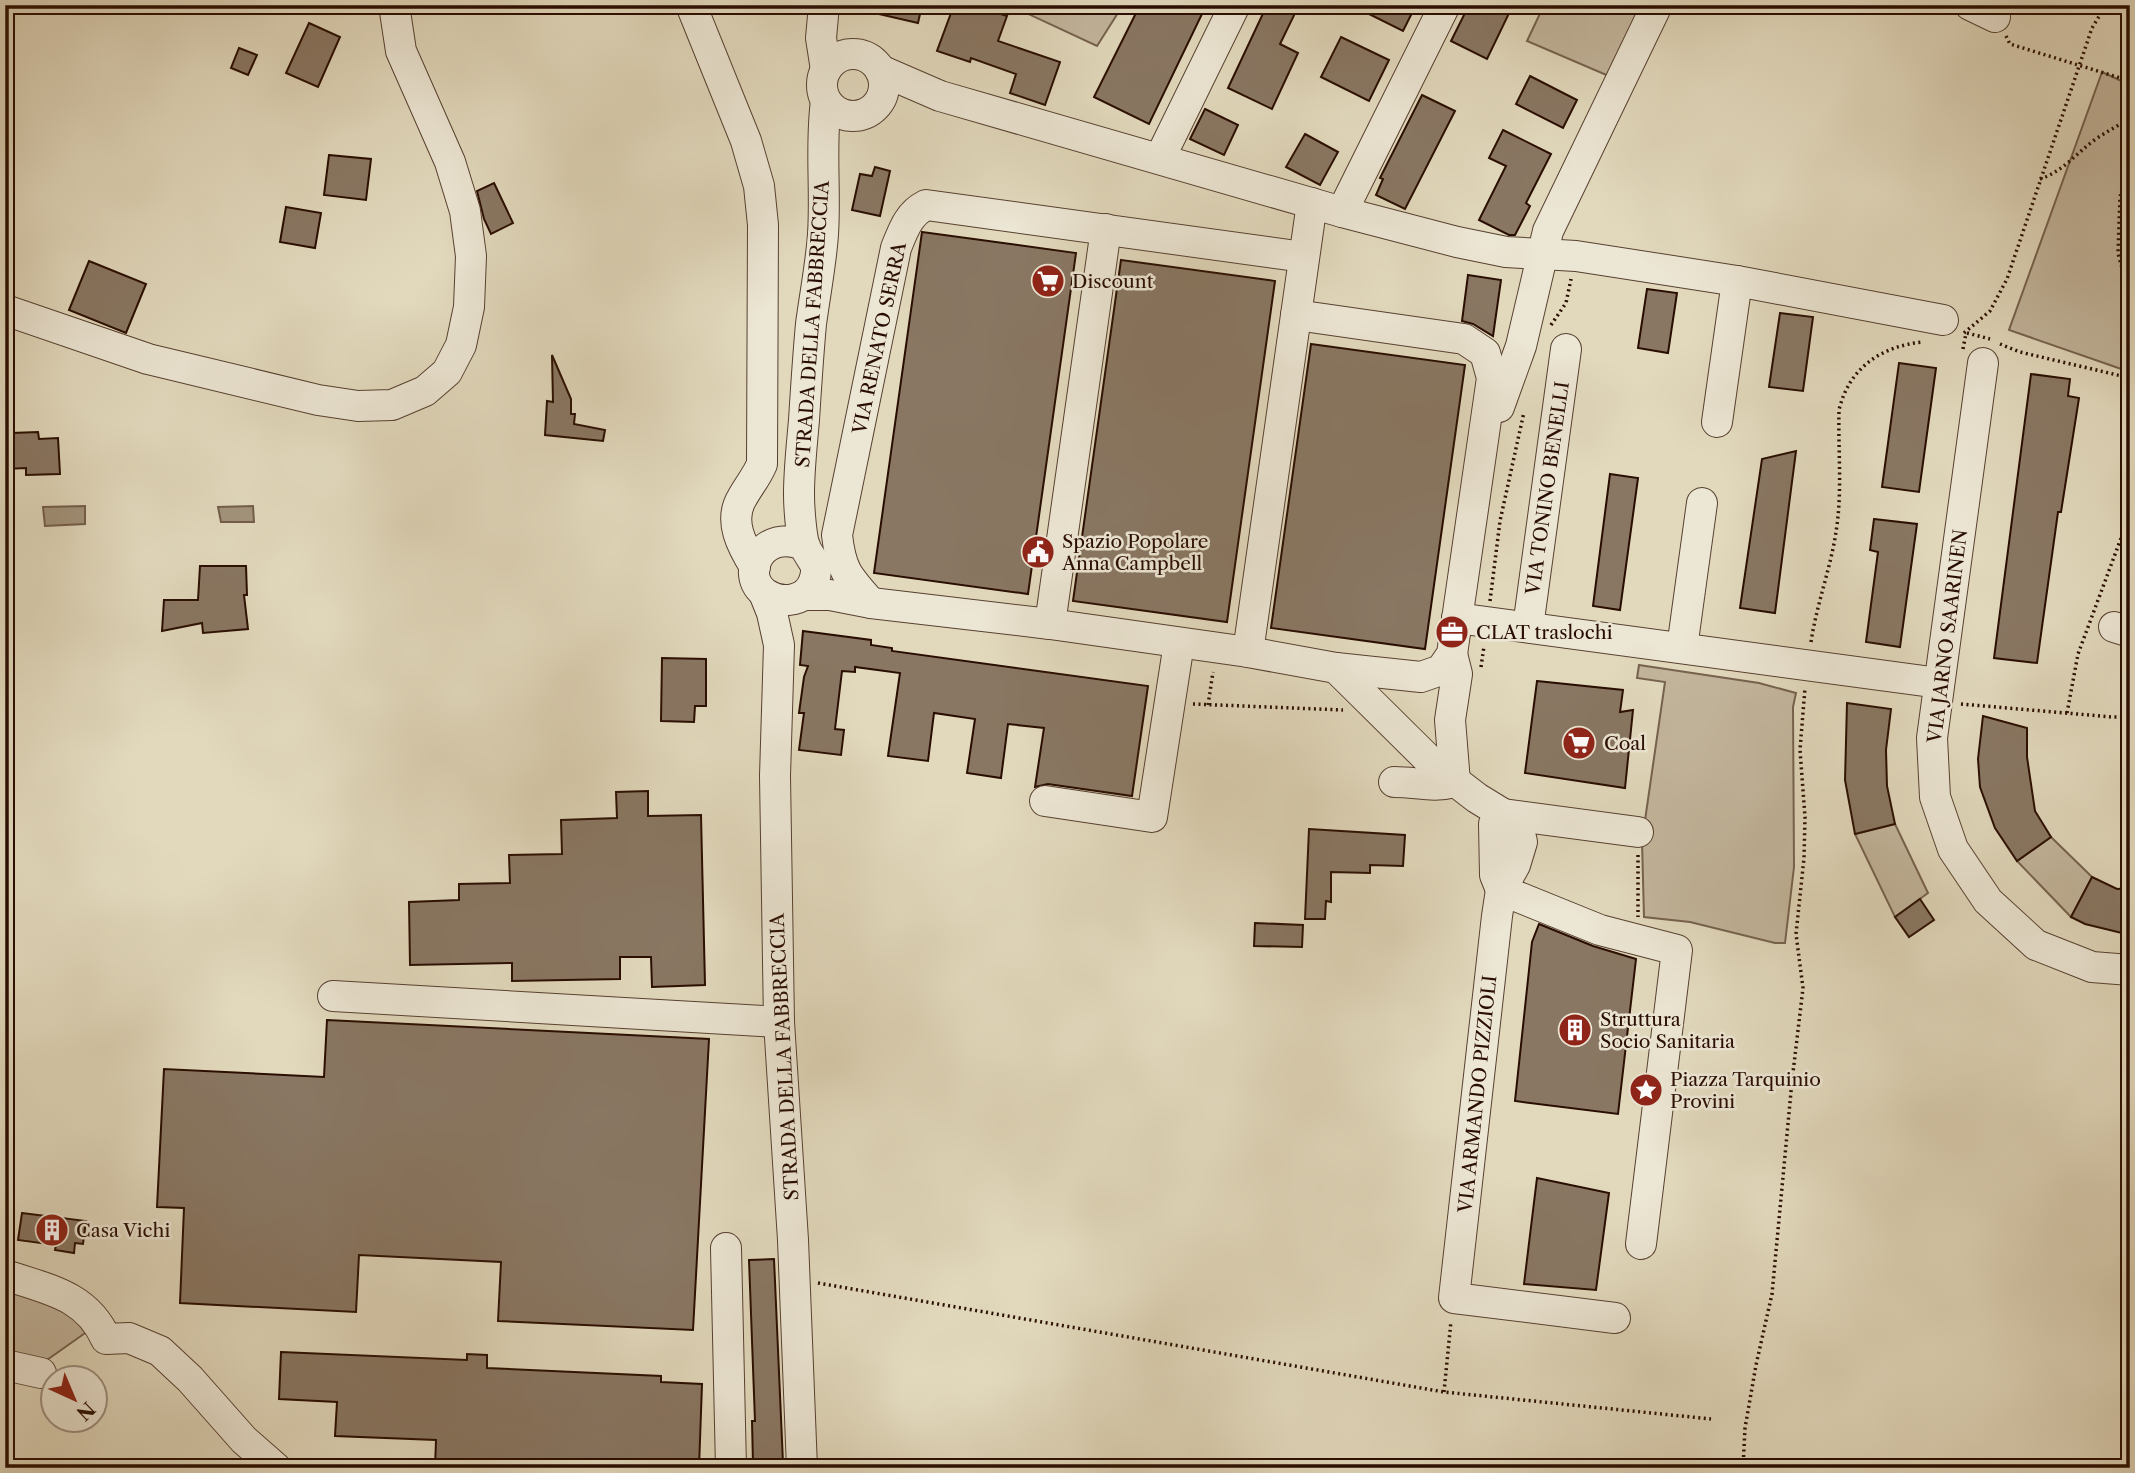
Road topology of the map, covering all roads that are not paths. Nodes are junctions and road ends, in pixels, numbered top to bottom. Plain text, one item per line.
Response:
1 (394, 5) edge
2 (691, 5) edge
3 (1235, 5) edge
4 (1444, 5) edge
5 (1657, 5) edge
6 (823, 7) edge
7 (869, 62) junction
8 (826, 70) junction
9 (940, 96) junction
10 (877, 104) junction
11 (838, 109) junction
12 (1160, 158) junction
13 (1312, 203) junction
14 (1342, 212) junction
15 (1106, 229) junction
16 (1542, 255) junction
17 (1304, 257) junction
18 (1737, 281) junction
19 (5, 310) edge
20 (1296, 315) junction
21 (1949, 332) road end
22 (1566, 349) dead end
23 (1983, 363) road end
24 (1717, 422) dead end
25 (1480, 460) junction
26 (1702, 503) dead end
27 (775, 558) junction
28 (801, 597) junction
29 (871, 603) junction
30 (1457, 618) junction
31 (1050, 624) junction
32 (1528, 627) junction
33 (1179, 643) junction
34 (779, 645) junction
35 (1682, 648) junction
36 (1248, 652) junction
37 (1452, 654) junction
38 (1336, 668) junction
39 (1939, 683) junction
40 (1424, 778) junction
41 (1045, 801) dead end
42 (1503, 814) junction
43 (1638, 832) road end
44 (1502, 890) junction
45 (2130, 970) edge
46 (333, 996) dead end
47 (779, 1022) junction
48 (1641, 1244) dead end
49 (726, 1248) dead end
50 (5, 1275) edge
51 (1615, 1318) dead end
52 (5, 1366) edge
53 (38, 1372) edge
54 (276, 1468) edge
55 (731, 1468) edge
56 (802, 1468) edge

1 - 19 street
2 - 27 street
3 - 12 street
4 - 14 street
5 - 16 street
6 - 7 street
6 - 8 street
7 - 8 street
7 - 9 street
7 - 10 street
8 - 11 street
9 - 10 street
9 - 12 street
10 - 11 street
11 - 27 street, STRADA DELLA FABBRECCIA
12 - 13 street
13 - 14 street
13 - 17 street
14 - 16 street
15 - 17 street, VIA RENATO SERRA
15 - 29 street, VIA RENATO SERRA
15 - 31 street
16 - 18 street
16 - 25 street
17 - 20 street
18 - 21 street
18 - 24 street
20 - 25 street
20 - 36 street
22 - 32 street, VIA TONINO BENELLI
23 - 39 street, VIA JARNO SAARINEN
25 - 30 street
26 - 35 street
27 - 28 street
27 - 28 street, STRADA DELLA FABBRECCIA
27 - 34 street, STRADA DELLA FABBRECCIA
28 - 29 street
28 - 34 street, STRADA DELLA FABBRECCIA
29 - 31 street
30 - 32 street
30 - 37 street
31 - 33 street
32 - 35 street
33 - 36 street
33 - 41 street
34 - 47 street, STRADA DELLA FABBRECCIA
35 - 39 street
36 - 38 street
37 - 38 street
37 - 40 street
38 - 40 street, VIA ARMANDO PIZZIOLI
39 - 45 street, VIA JARNO SAARINEN
40 - 42 street, VIA ARMANDO PIZZIOLI
42 - 43 street
42 - 44 street, VIA ARMANDO PIZZIOLI
44 - 48 street
44 - 51 street, VIA ARMANDO PIZZIOLI
46 - 47 street
47 - 56 street, STRADA DELLA FABBRECCIA
49 - 55 street
50 - 54 street
52 - 53 street

